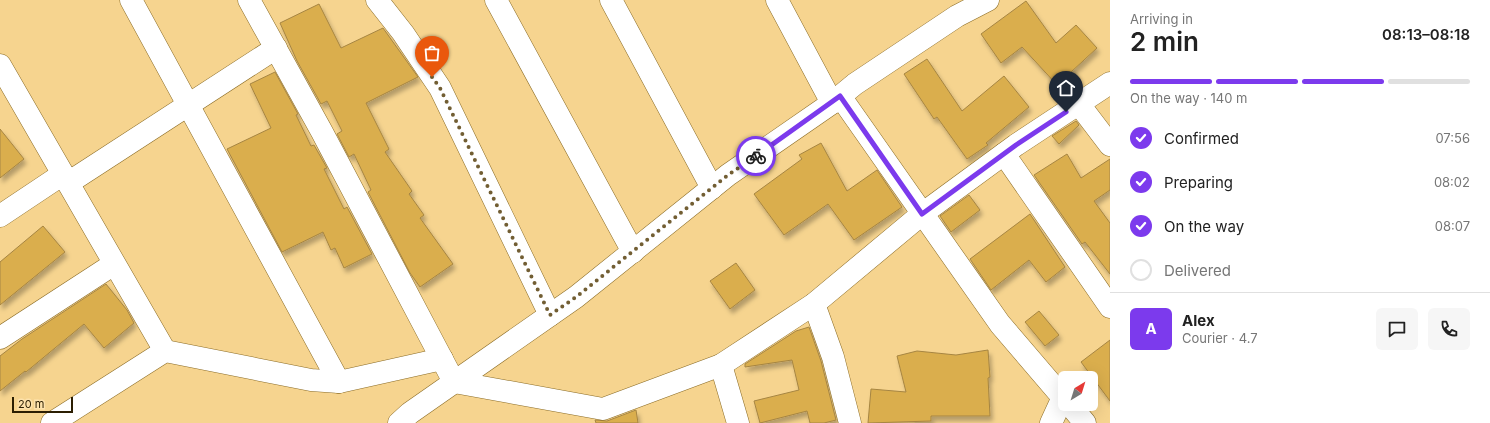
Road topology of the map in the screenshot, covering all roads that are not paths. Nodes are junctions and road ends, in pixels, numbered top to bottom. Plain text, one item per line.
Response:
1 (130, 0) edge
2 (249, 0) edge
3 (377, 0) edge
4 (496, 0) edge
5 (611, 0) edge
6 (777, 0) edge
7 (988, 0) edge
8 (276, 48) junction
9 (3, 77) edge
10 (1110, 83) edge
11 (836, 99) junction
12 (1078, 103) junction
13 (188, 105) junction
14 (1110, 145) edge
15 (1004, 154) junction
16 (65, 179) junction
17 (712, 188) junction
18 (922, 214) junction
19 (0, 216) edge
20 (633, 252) junction
21 (114, 264) junction
22 (814, 304) junction
23 (1110, 307) edge
24 (550, 315) junction
25 (0, 338) edge
26 (165, 350) junction
27 (442, 360) junction
28 (721, 365) junction
29 (339, 382) junction
30 (454, 382) junction
31 (1058, 392) edge
32 (1058, 411) edge
33 (1075, 411) edge
34 (52, 423) edge
35 (399, 423) edge
36 (738, 423) edge
37 (850, 423) edge
38 (1051, 423) edge
39 (1085, 423) edge

1 - 13 street
2 - 8 street
3 - 24 street
4 - 20 street
5 - 17 street
6 - 11 street
7 - 11 street
8 - 13 street
8 - 27 street
9 - 16 street
10 - 12 street
11 - 17 street
11 - 18 street
12 - 14 street
12 - 15 street
13 - 16 street
13 - 29 street
15 - 18 street
15 - 23 street
16 - 19 street
16 - 21 street
17 - 20 street
18 - 22 street
18 - 31 street
20 - 24 street
21 - 25 street
21 - 26 street
22 - 28 street
22 - 37 street
24 - 30 street
26 - 29 street
26 - 34 street
27 - 29 street
27 - 30 street
28 - 30 street
28 - 36 street
30 - 35 street
32 - 38 street
33 - 39 street

